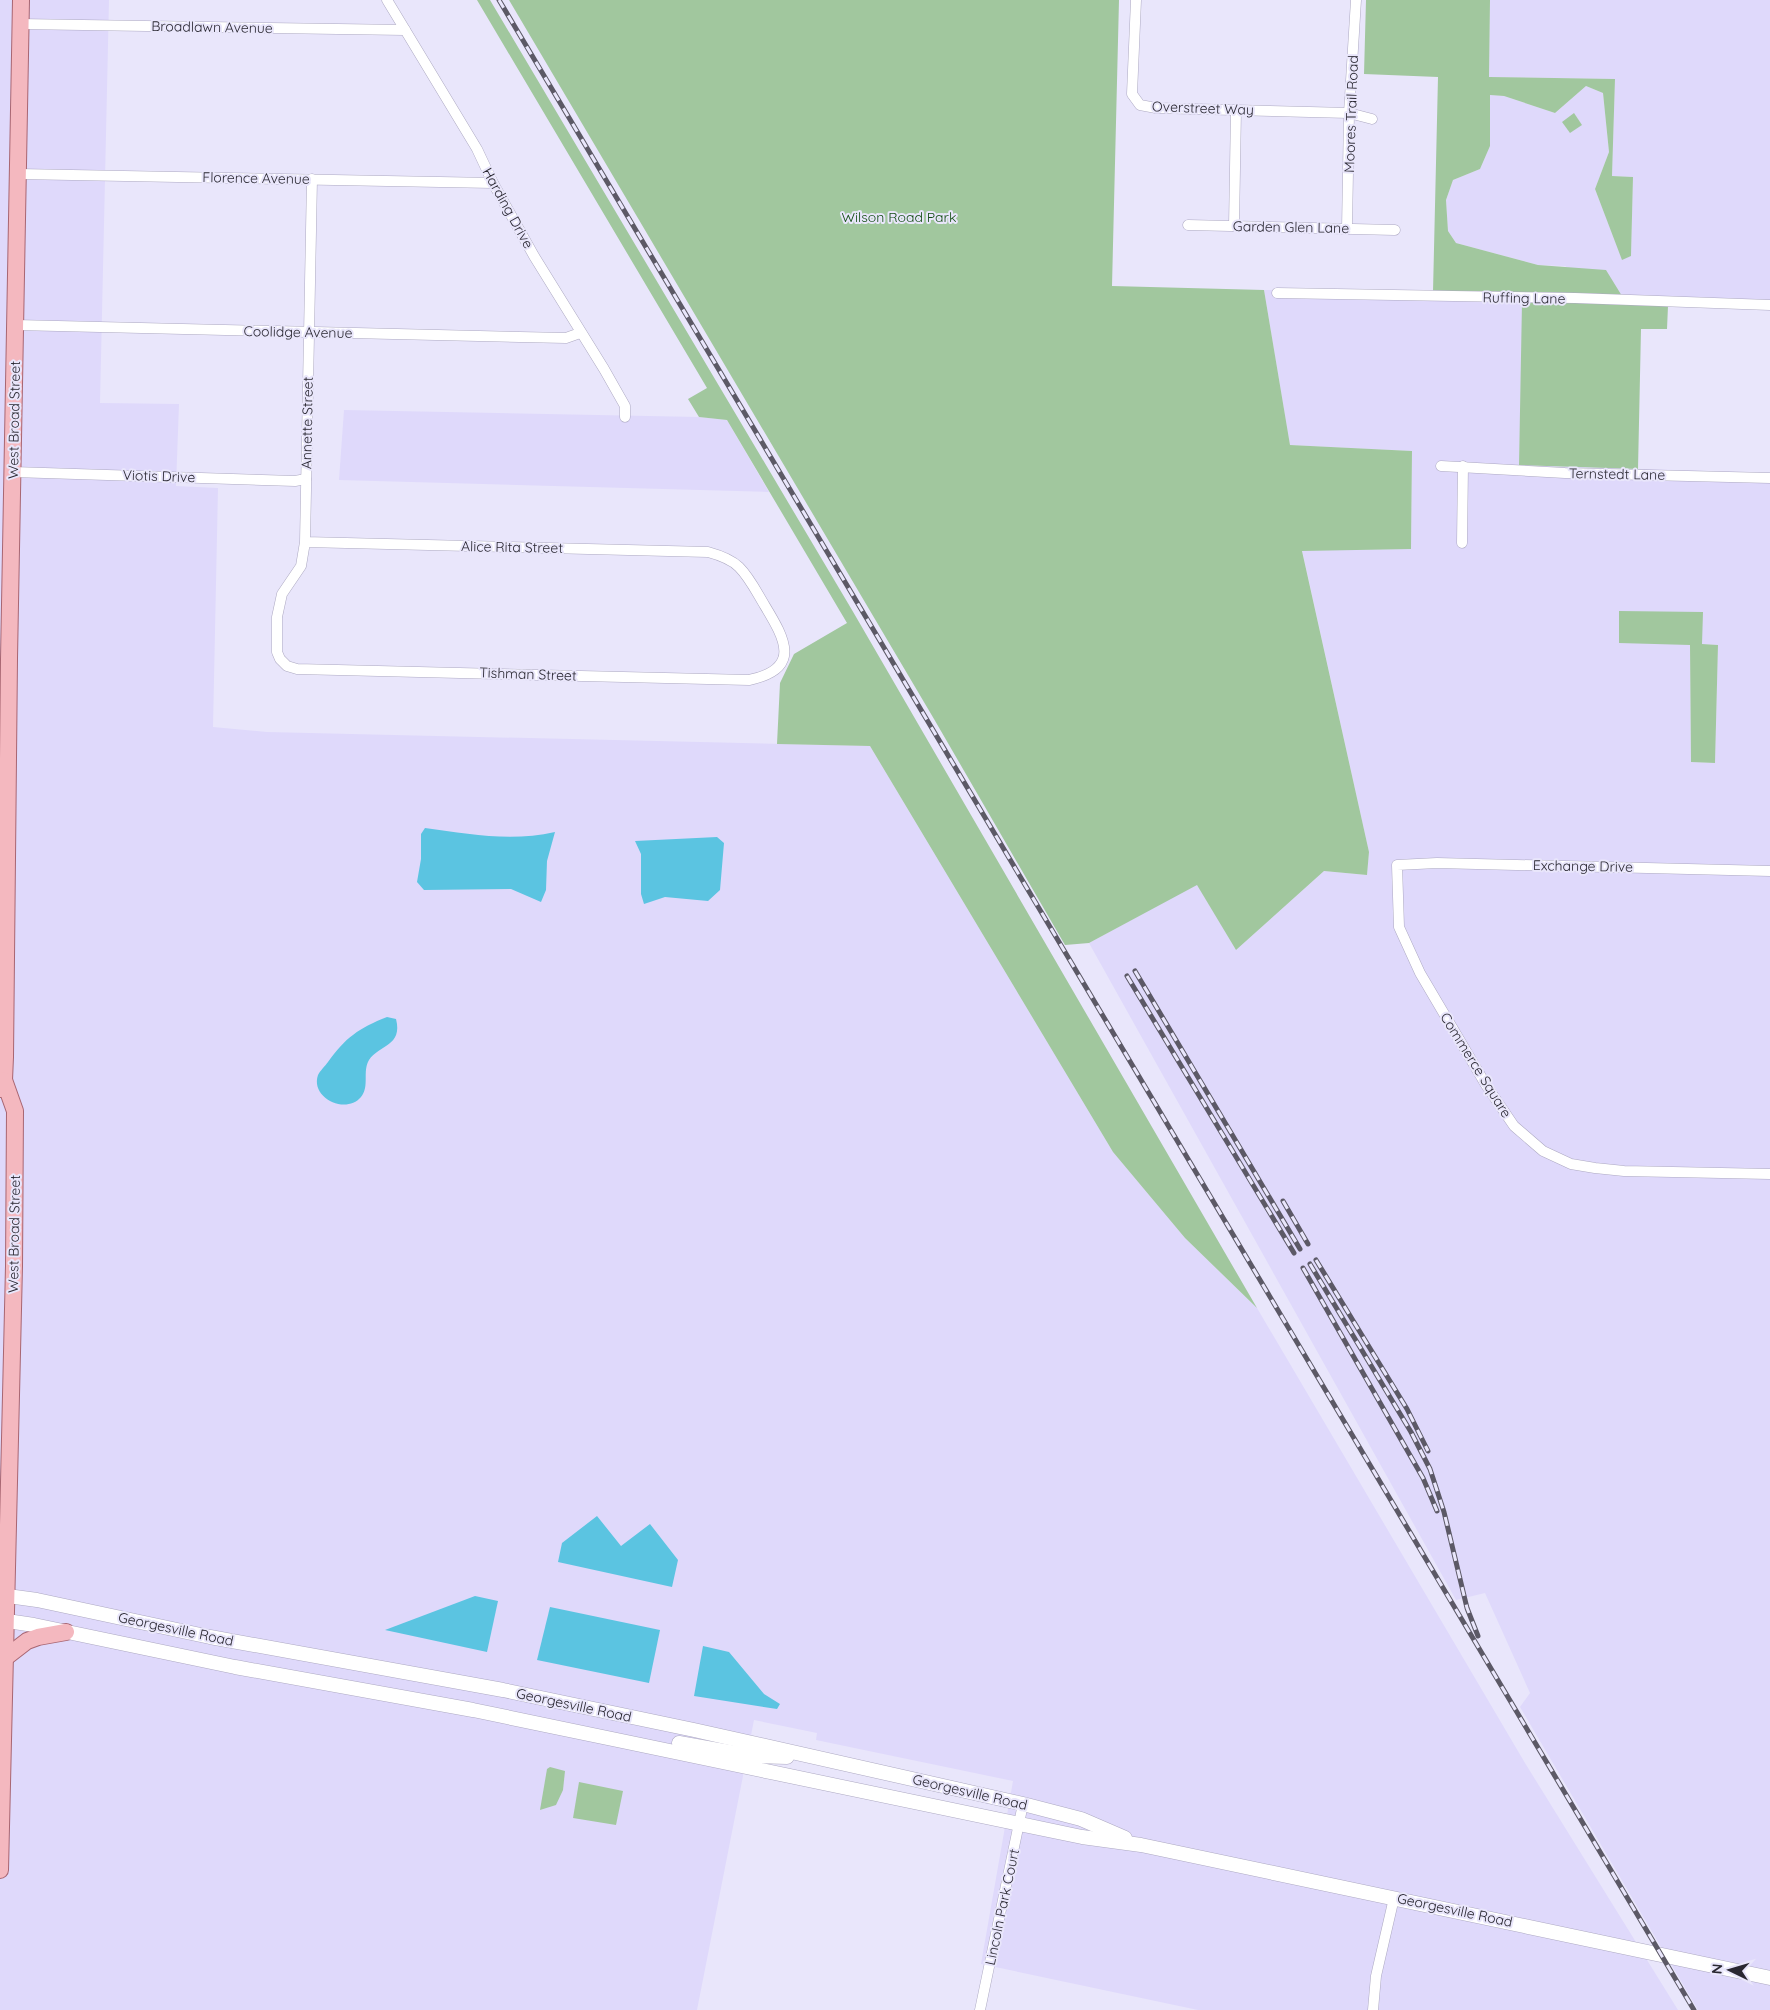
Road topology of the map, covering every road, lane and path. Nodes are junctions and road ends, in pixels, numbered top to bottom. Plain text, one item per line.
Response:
1 (21, 0) edge
2 (387, 0) edge
3 (1136, 0) edge
4 (1356, 0) edge
5 (20, 24) junction
6 (405, 30) junction
7 (1236, 110) junction
8 (1349, 113) junction
9 (1372, 119) dead end
10 (19, 174) junction
11 (312, 179) junction
12 (493, 183) junction
13 (1188, 225) dead end
14 (1234, 226) junction
15 (1347, 228) junction
16 (1395, 230) dead end
17 (1277, 293) dead end
18 (1770, 305) edge
19 (16, 326) junction
20 (309, 332) junction
21 (580, 333) junction
22 (625, 416) dead end
23 (1441, 466) dead end
24 (1463, 466) junction
25 (13, 472) junction
26 (1770, 478) edge
27 (306, 479) junction
28 (305, 542) junction
29 (1462, 542) dead end
30 (280, 659) joint
31 (777, 669) joint
32 (1397, 865) joint
33 (1770, 870) edge
34 (2, 1085) edge
35 (1770, 1174) edge
36 (3, 1595) edge
37 (3, 1620) edge
38 (66, 1632) junction
39 (5, 1658) junction
40 (652, 1747) junction
41 (815, 1757) junction
42 (1023, 1804) junction
43 (1019, 1824) junction
44 (1141, 1845) junction
45 (0, 1870) edge
46 (1394, 1898) junction
47 (1770, 1978) edge
48 (980, 2010) edge
49 (1373, 2010) edge

1 - 5 main road, West Broad Street
2 - 6 street, Harding Drive
3 - 7 street, Overstreet Way
4 - 8 street, Moores Trail Road
5 - 6 street, Broadlawn Avenue
5 - 10 main road, West Broad Street
6 - 12 street, Harding Drive
7 - 8 street, Overstreet Way
7 - 14 street
8 - 9 street, Overstreet Way
8 - 15 street, Moores Trail Road
10 - 11 street, Florence Avenue
10 - 19 main road, West Broad Street
11 - 12 street, Florence Avenue
11 - 20 street, Annette Street
12 - 21 street, Harding Drive
13 - 14 street, Garden Glen Lane
14 - 15 street, Garden Glen Lane
15 - 16 street, Garden Glen Lane
17 - 18 street, Ruffing Lane
19 - 20 street, Coolidge Avenue
19 - 25 main road, West Broad Street
20 - 21 street, Coolidge Avenue
20 - 27 street, Annette Street
21 - 22 street, Harding Drive
23 - 24 street, Ternstedt Lane
24 - 26 street, Ternstedt Lane
24 - 29 street
25 - 27 street, Viotis Drive
25 - 34 main road, West Broad Street
27 - 28 street, Annette Street
28 - 30 street, Annette Street
28 - 31 street, Alice Rita Street
30 - 31 street, Tishman Street
32 - 33 street, Exchange Drive
32 - 35 street, Commerce Square
34 - 36 main road, West Broad Street
36 - 37 main road, West Broad Street
36 - 41 main road, Georgesville Road
37 - 38 main road, Georgesville Road
37 - 39 main road, West Broad Street
38 - 39 main road
38 - 40 main road, Georgesville Road
39 - 45 main road, West Broad Street
40 - 41 main road
40 - 43 main road, Georgesville Road
41 - 42 main road, Georgesville Road
42 - 43 street, Lincoln Park Court
42 - 44 main road, Georgesville Road
43 - 44 main road, Georgesville Road
43 - 48 street, Lincoln Park Court
44 - 46 main road, Georgesville Road
46 - 47 main road, Georgesville Road
46 - 49 street

